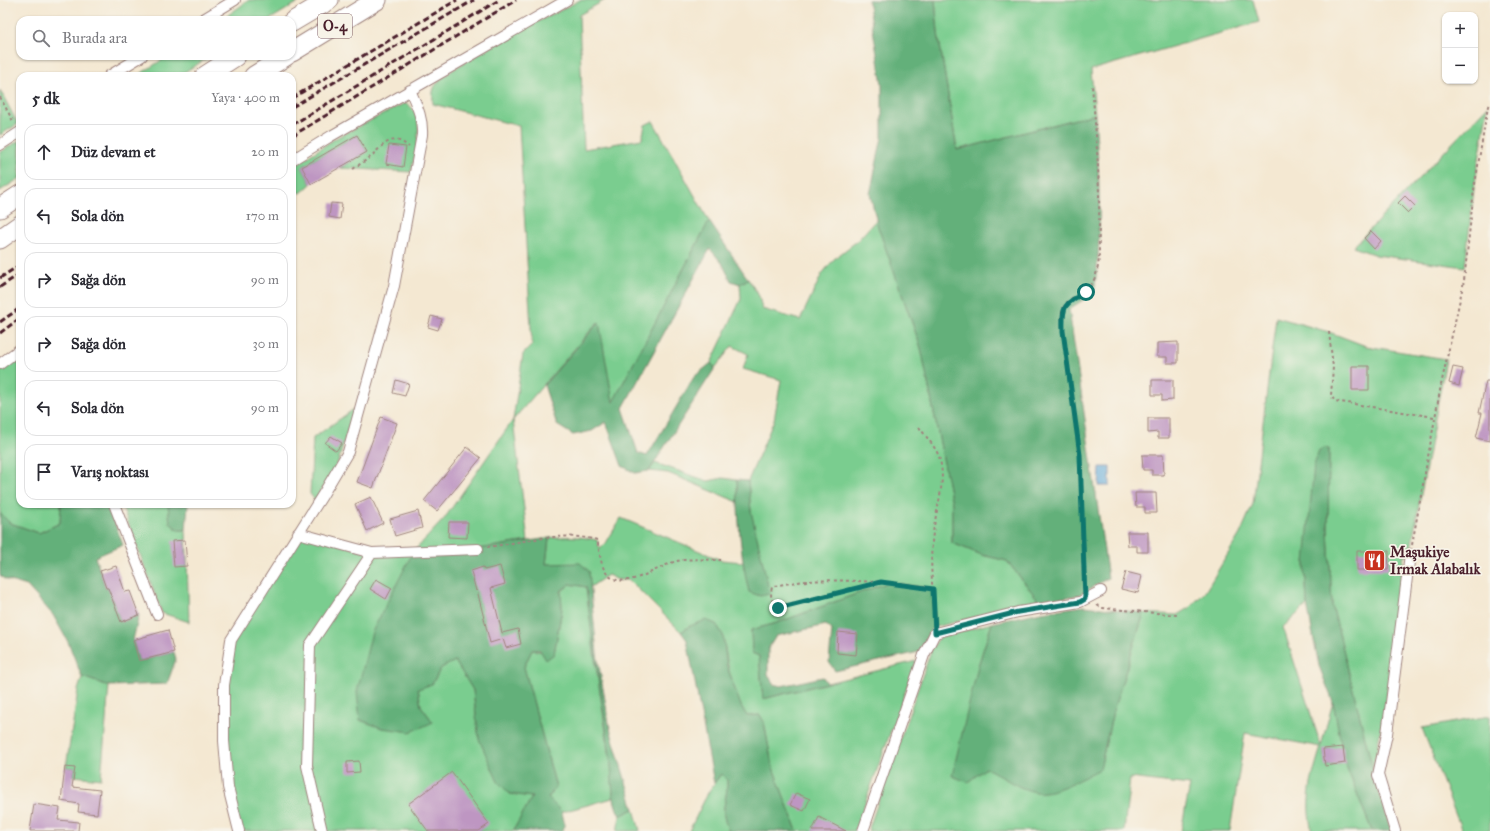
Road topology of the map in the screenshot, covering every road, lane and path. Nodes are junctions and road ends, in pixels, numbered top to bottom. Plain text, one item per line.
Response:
1 (235, 0) edge
2 (329, 0) edge
3 (377, 0) edge
4 (568, 0) edge
5 (209, 16) edge
6 (296, 20) edge
7 (296, 50) edge
8 (135, 60) edge
9 (230, 60) edge
10 (280, 60) edge
11 (116, 72) edge
12 (211, 72) edge
13 (260, 72) edge
14 (1092, 86) dead end
15 (410, 90) junction
16 (0, 97) edge
17 (1490, 103) edge
18 (16, 125) edge
19 (16, 135) edge
20 (0, 145) edge
21 (419, 156) junction
22 (296, 158) edge
23 (353, 169) dead end
24 (16, 198) edge
25 (0, 208) edge
26 (16, 229) edge
27 (0, 239) edge
28 (1329, 332) dead end
29 (16, 353) edge
30 (0, 364) edge
31 (1434, 417) junction
32 (919, 427) dead end
33 (116, 508) edge
34 (298, 534) junction
35 (478, 549) joint
36 (372, 553) junction
37 (1410, 554) joint
38 (720, 560) dead end
39 (881, 582) junction
40 (933, 589) junction
41 (1101, 591) dead end
42 (1085, 599) junction
43 (157, 614) dead end
44 (1177, 615) dead end
45 (935, 633) junction
46 (239, 831) edge
47 (322, 831) edge
48 (863, 831) edge
49 (1395, 831) edge

1 - 5 street
2 - 6 highway, O-4
3 - 7 highway, O-4
4 - 15 street
8 - 11 street
9 - 12 highway
10 - 13 highway
14 - 42 path
15 - 21 street
15 - 22 street
16 - 18 path
17 - 31 path
19 - 20 street
21 - 23 path
21 - 34 street
24 - 25 highway
26 - 27 highway
28 - 31 path
29 - 30 street
31 - 37 path
32 - 40 path
33 - 43 street
34 - 36 street
34 - 46 street
35 - 36 street
35 - 38 path
36 - 47 street
37 - 49 street
39 - 39 path
39 - 40 path
40 - 45 path
41 - 42 street
42 - 44 path
42 - 45 street
45 - 48 street

